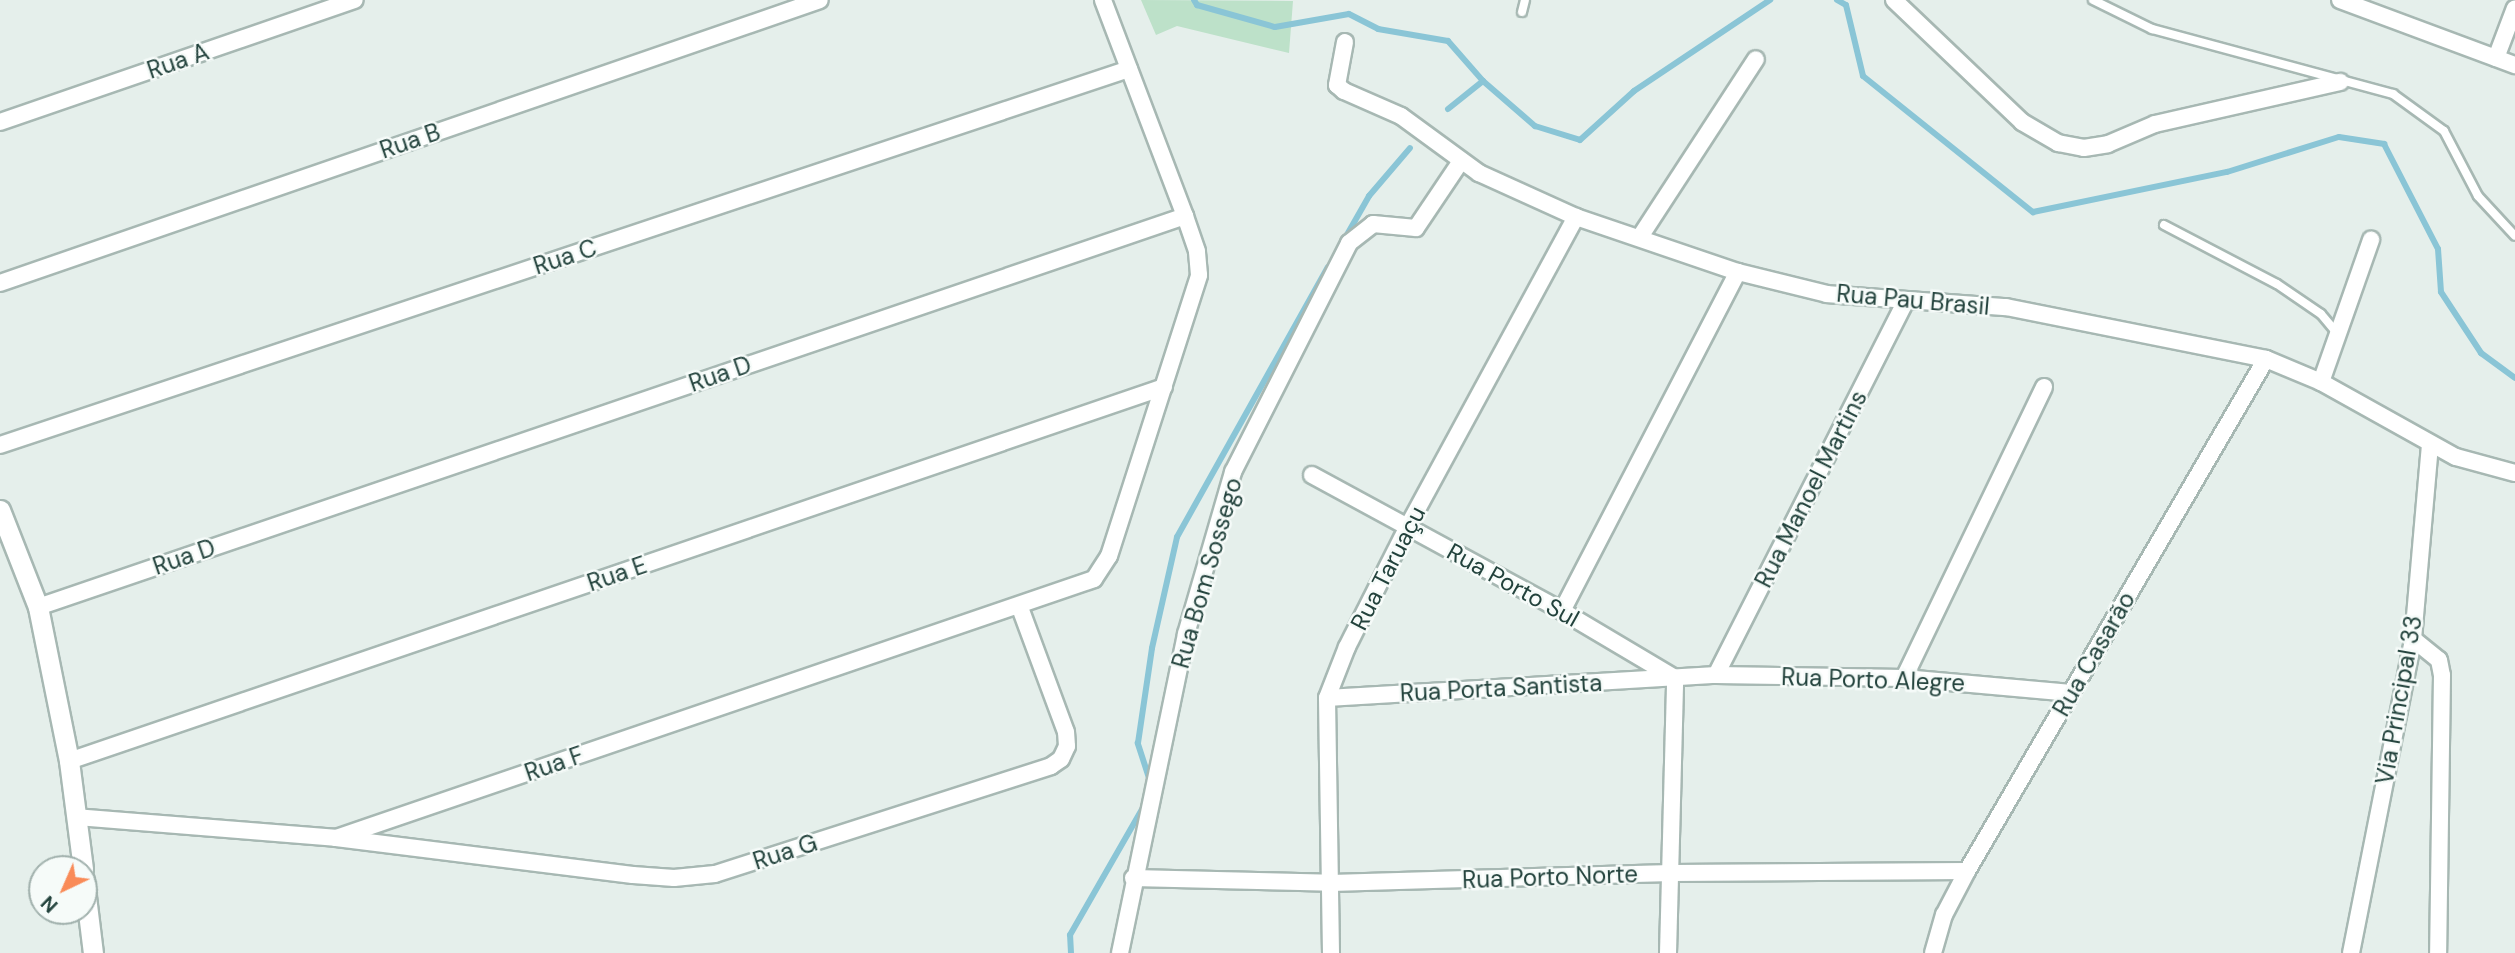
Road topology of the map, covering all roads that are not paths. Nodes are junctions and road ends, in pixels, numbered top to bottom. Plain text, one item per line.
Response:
1 (355, 0) edge
2 (820, 0) edge
3 (1104, 0) edge
4 (1525, 0) edge
5 (1894, 0) edge
6 (2093, 0) edge
7 (2340, 0) edge
8 (795, 4) edge
9 (2515, 8) edge
10 (1522, 12) dead end
11 (1345, 42) dead end
12 (2496, 58) junction
13 (1756, 59) dead end
14 (2515, 65) edge
15 (1129, 69) junction
16 (2340, 82) junction
17 (0, 122) edge
18 (1461, 161) junction
19 (1185, 216) junction
20 (1576, 217) junction
21 (2164, 225) dead end
22 (2515, 236) edge
23 (1640, 237) junction
24 (2371, 240) dead end
25 (1738, 272) junction
26 (0, 283) edge
27 (1905, 303) junction
28 (2337, 333) junction
29 (2266, 359) junction
30 (2321, 382) junction
31 (1164, 387) junction
32 (2044, 387) dead end
33 (2430, 444) junction
34 (0, 445) edge
35 (2515, 473) edge
36 (1312, 475) dead end
37 (0, 510) edge
38 (1407, 528) junction
39 (1019, 605) junction
40 (38, 607) junction
41 (1562, 611) junction
42 (2413, 639) junction
43 (1716, 675) junction
44 (1675, 678) junction
45 (1904, 678) junction
46 (2071, 693) junction
47 (1327, 698) junction
48 (69, 761) junction
49 (76, 817) junction
50 (336, 838) junction
51 (81, 855) edge
52 (1967, 871) junction
53 (1672, 873) junction
54 (1133, 878) junction
55 (1331, 883) junction
56 (90, 925) edge
57 (93, 953) edge
58 (1120, 953) edge
59 (1331, 953) edge
60 (1668, 953) edge
61 (1933, 953) edge
62 (2351, 953) edge
63 (2438, 953) edge

1 - 17 street, Rua A
2 - 8 street, Rua B
3 - 15 street
4 - 10 lane
5 - 16 street
6 - 16 lane
7 - 12 street
8 - 26 street, Rua B
9 - 12 street
11 - 18 street, Rua Pau Brasil
12 - 14 street
13 - 23 street
15 - 19 street
15 - 34 street, Rua C
16 - 22 lane
18 - 20 street, Rua Pau Brasil
18 - 54 street, Rua Bom Sossego
19 - 31 street
19 - 40 street, Rua D
20 - 23 street, Rua Pau Brasil
20 - 38 street, Rua Taruaçu
21 - 28 lane
23 - 25 street, Rua Pau Brasil
24 - 28 street
25 - 27 street, Rua Pau Brasil
25 - 41 street
27 - 29 street, Rua Pau Brasil
27 - 43 street, Rua Manoel Martins
28 - 30 street
29 - 30 street, Rua Pau Brasil
29 - 46 street, Rua Casarão
30 - 33 street, Rua Pau Brasil
31 - 39 street
31 - 48 street, Rua E
32 - 45 street
33 - 35 street, Rua Pau Brasil
33 - 42 street, Via Principal 33
36 - 38 street, Rua Porto Sul
37 - 40 street
38 - 41 street, Rua Porto Sul
38 - 47 street, Rua Taruaçu
39 - 50 street, Rua F
39 - 50 street, Rua G
40 - 48 street
41 - 44 street, Rua Porto Sul
42 - 62 street, Via Principal 33
42 - 63 street
43 - 44 street, Rua Porto Alegre
43 - 45 street, Rua Porto Alegre
44 - 47 street, Rua Porta Santista
44 - 53 street
45 - 46 street, Rua Porto Alegre
46 - 52 street, Rua Casarão
47 - 55 street, Rua Taruaçu
48 - 49 street
49 - 50 street, Rua F
49 - 51 street
52 - 53 street, Rua Porto Norte
52 - 61 street, Rua Casarão
53 - 55 street, Rua Porto Norte
53 - 60 street
54 - 55 street, Rua Porto Norte
54 - 58 street, Rua Bom Sossego
55 - 59 street, Rua Taruaçu
56 - 57 street

